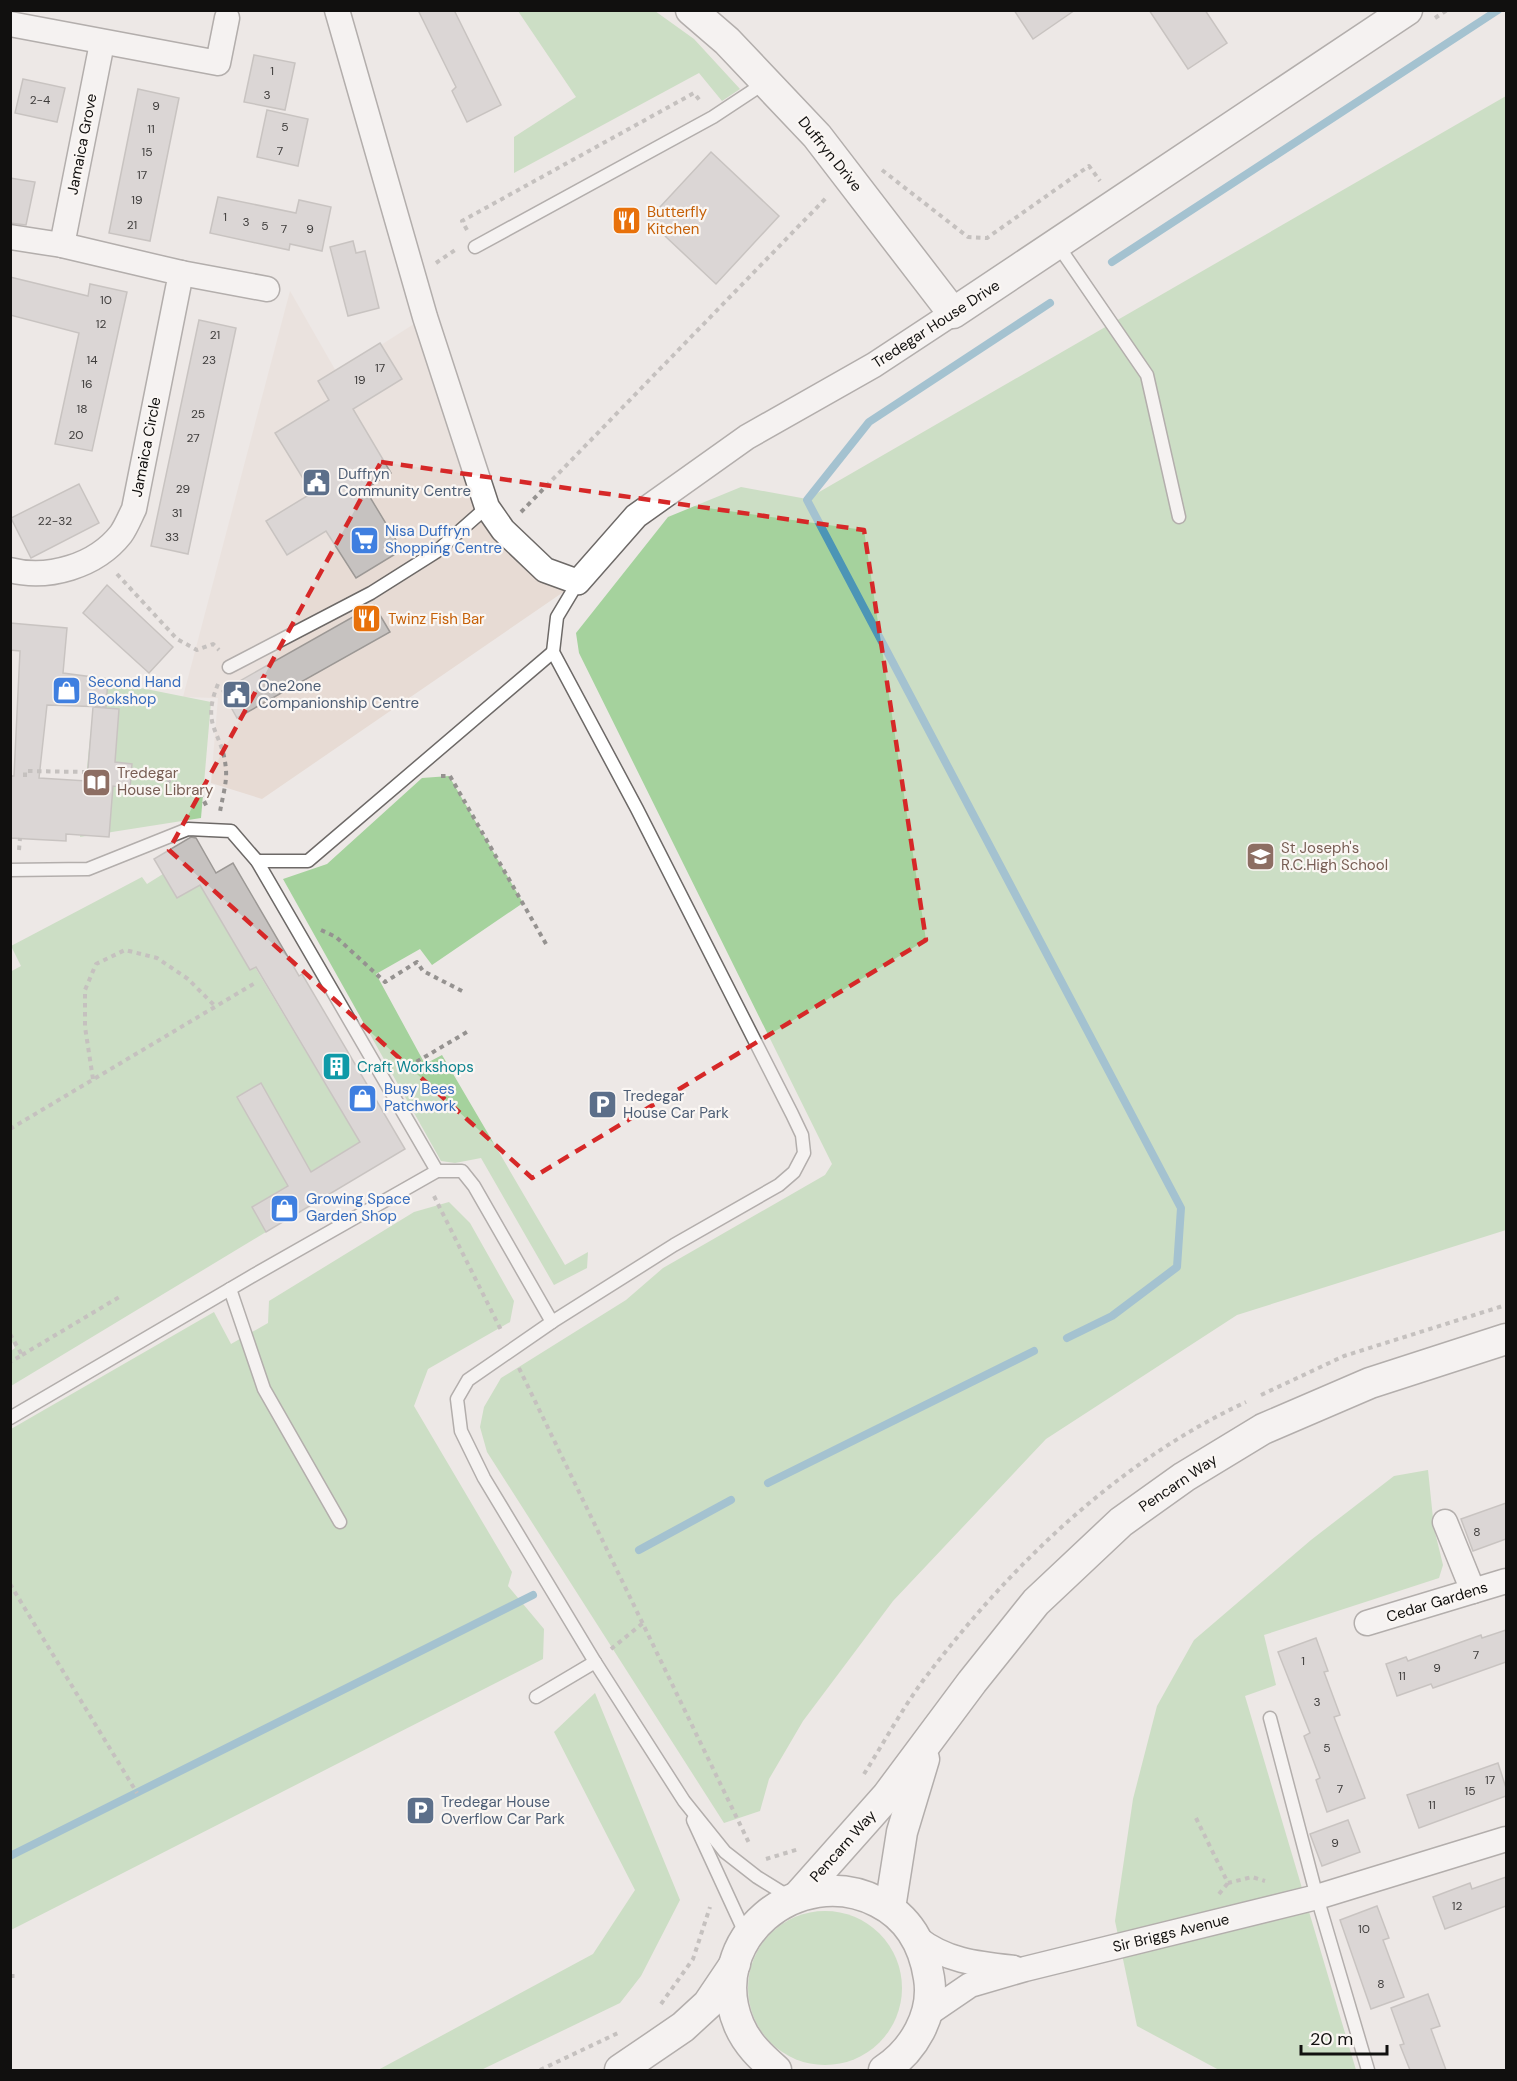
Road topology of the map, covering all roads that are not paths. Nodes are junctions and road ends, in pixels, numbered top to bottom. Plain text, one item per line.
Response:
1 (337, 10) edge
2 (691, 10) edge
3 (227, 18) dead end
4 (1398, 18) edge
5 (38, 19) edge
6 (10, 24) edge
7 (102, 43) junction
8 (767, 81) junction
9 (10, 237) edge
10 (473, 243) road end
11 (1057, 244) junction
12 (62, 245) junction
13 (181, 273) junction
14 (267, 289) dead end
15 (953, 313) junction
16 (487, 507) junction
17 (1179, 517) dead end
18 (10, 570) edge
19 (578, 582) junction
20 (553, 652) junction
21 (230, 667) road end
22 (257, 861) junction
23 (10, 870) edge
24 (437, 1172) junction
25 (230, 1289) junction
26 (552, 1322) junction
27 (1506, 1339) edge
28 (10, 1418) edge
29 (340, 1522) dead end
30 (1445, 1522) dead end
31 (1506, 1581) edge
32 (1473, 1591) junction
33 (1367, 1623) dead end
34 (595, 1662) junction
35 (536, 1697) dead end
36 (1270, 1718) dead end
37 (930, 1741) junction
38 (684, 1801) junction
39 (1506, 1839) edge
40 (795, 1896) junction
41 (1317, 1897) junction
42 (890, 1908) junction
43 (747, 1936) junction
44 (916, 1938) junction
45 (735, 1964) junction
46 (1025, 1969) junction
47 (922, 2026) junction
48 (620, 2070) edge
49 (776, 2070) edge
50 (884, 2070) edge
51 (914, 2070) edge
52 (1368, 2070) edge

1 - 16 street
2 - 8 street, Duffryn Drive
3 - 7 street
4 - 11 street, Tredegar House Drive
5 - 6 street
5 - 7 street
7 - 12 street, Jamaica Grove
8 - 10 lane
8 - 15 street, Duffryn Drive
9 - 12 street
11 - 15 street, Tredegar House Drive
11 - 17 lane
12 - 13 street
13 - 14 street
13 - 18 street, Jamaica Circle
15 - 19 street, Tredegar House Drive
16 - 19 street
16 - 21 lane
19 - 20 lane
20 - 22 lane
20 - 26 lane
22 - 23 lane
22 - 24 lane
24 - 25 lane
24 - 26 lane
25 - 28 lane
25 - 29 lane
26 - 34 lane
27 - 37 street, Pencarn Way
30 - 32 street
31 - 32 street, Cedar Gardens
32 - 33 street, Cedar Gardens
34 - 35 lane
34 - 38 lane
36 - 41 lane
37 - 40 street, Pencarn Way
37 - 42 street, Pencarn Way
38 - 40 lane
38 - 43 lane
39 - 41 street, Sir Briggs Avenue
40 - 42 street
40 - 43 street
41 - 46 street, Sir Briggs Avenue
41 - 52 lane
42 - 44 street
43 - 45 street
44 - 46 street, Sir Briggs Avenue
44 - 47 street
45 - 48 street
45 - 49 street
46 - 47 street, Sir Briggs Avenue
47 - 50 street
47 - 51 street

